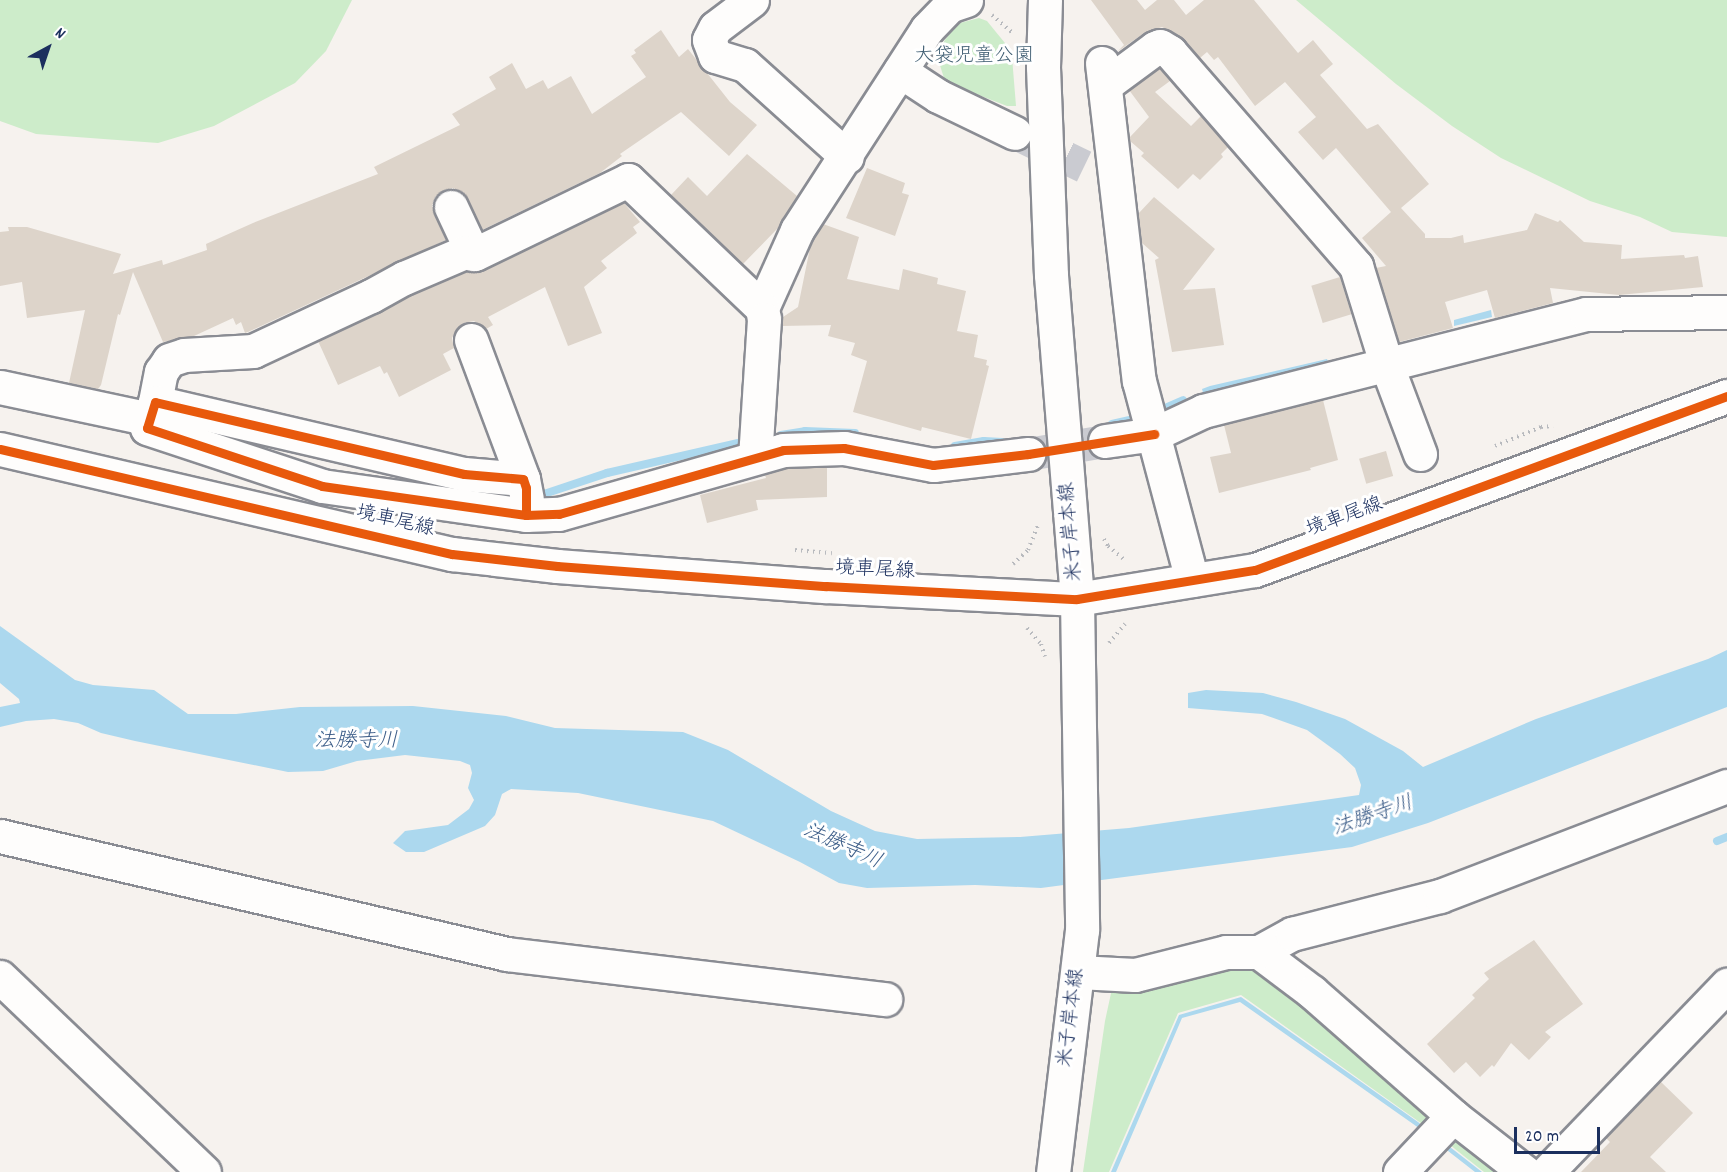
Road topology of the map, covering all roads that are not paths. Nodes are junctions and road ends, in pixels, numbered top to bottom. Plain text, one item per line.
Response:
1 (752, 0) edge
2 (966, 0) edge
3 (1045, 0) edge
4 (900, 71) junction
5 (1015, 133) tunnel mouth
6 (847, 157) junction
7 (1084, 166) tunnel mouth
8 (1114, 180) junction
9 (451, 207) dead end
10 (473, 254) junction
11 (762, 308) junction
12 (1727, 312) edge
13 (471, 340) dead end
14 (1387, 366) junction
15 (0, 387) edge
16 (1727, 396) edge
17 (153, 411) junction
18 (1154, 434) junction
19 (1105, 441) tunnel mouth
20 (756, 446) junction
21 (0, 449) edge
22 (1028, 454) tunnel mouth
23 (1420, 454) dead end
24 (322, 486) junction
25 (526, 496) junction
26 (317, 523) junction
27 (1192, 580) junction
28 (1077, 599) junction
29 (1727, 786) edge
30 (0, 836) edge
31 (1259, 952) junction
32 (1078, 972) junction
33 (0, 977) edge
34 (1727, 985) edge
35 (885, 999) dead end
36 (1441, 1129) junction
37 (188, 1167) edge
38 (1053, 1172) edge
39 (1400, 1172) edge
40 (1525, 1172) edge
41 (1546, 1172) edge

1 - 6 street
2 - 4 street
3 - 28 street, 米子岸本線
4 - 5 street
4 - 6 street
6 - 11 street
7 - 8 street
8 - 14 street
8 - 18 street
9 - 10 street
10 - 11 street
10 - 17 street
11 - 20 street
12 - 14 street
13 - 25 street
14 - 18 street
14 - 23 street
15 - 17 street
16 - 27 street, 境車尾線
17 - 24 street
17 - 25 street
18 - 19 street
18 - 27 street
20 - 22 street
20 - 25 street
21 - 26 street, 境車尾線
24 - 25 street
24 - 26 street
26 - 28 street, 境車尾線
27 - 28 street, 境車尾線
28 - 32 street, 米子岸本線
29 - 31 street
30 - 35 street
31 - 32 street
31 - 36 street
32 - 38 street, 米子岸本線
33 - 37 street
34 - 41 street
36 - 39 street
36 - 40 street

